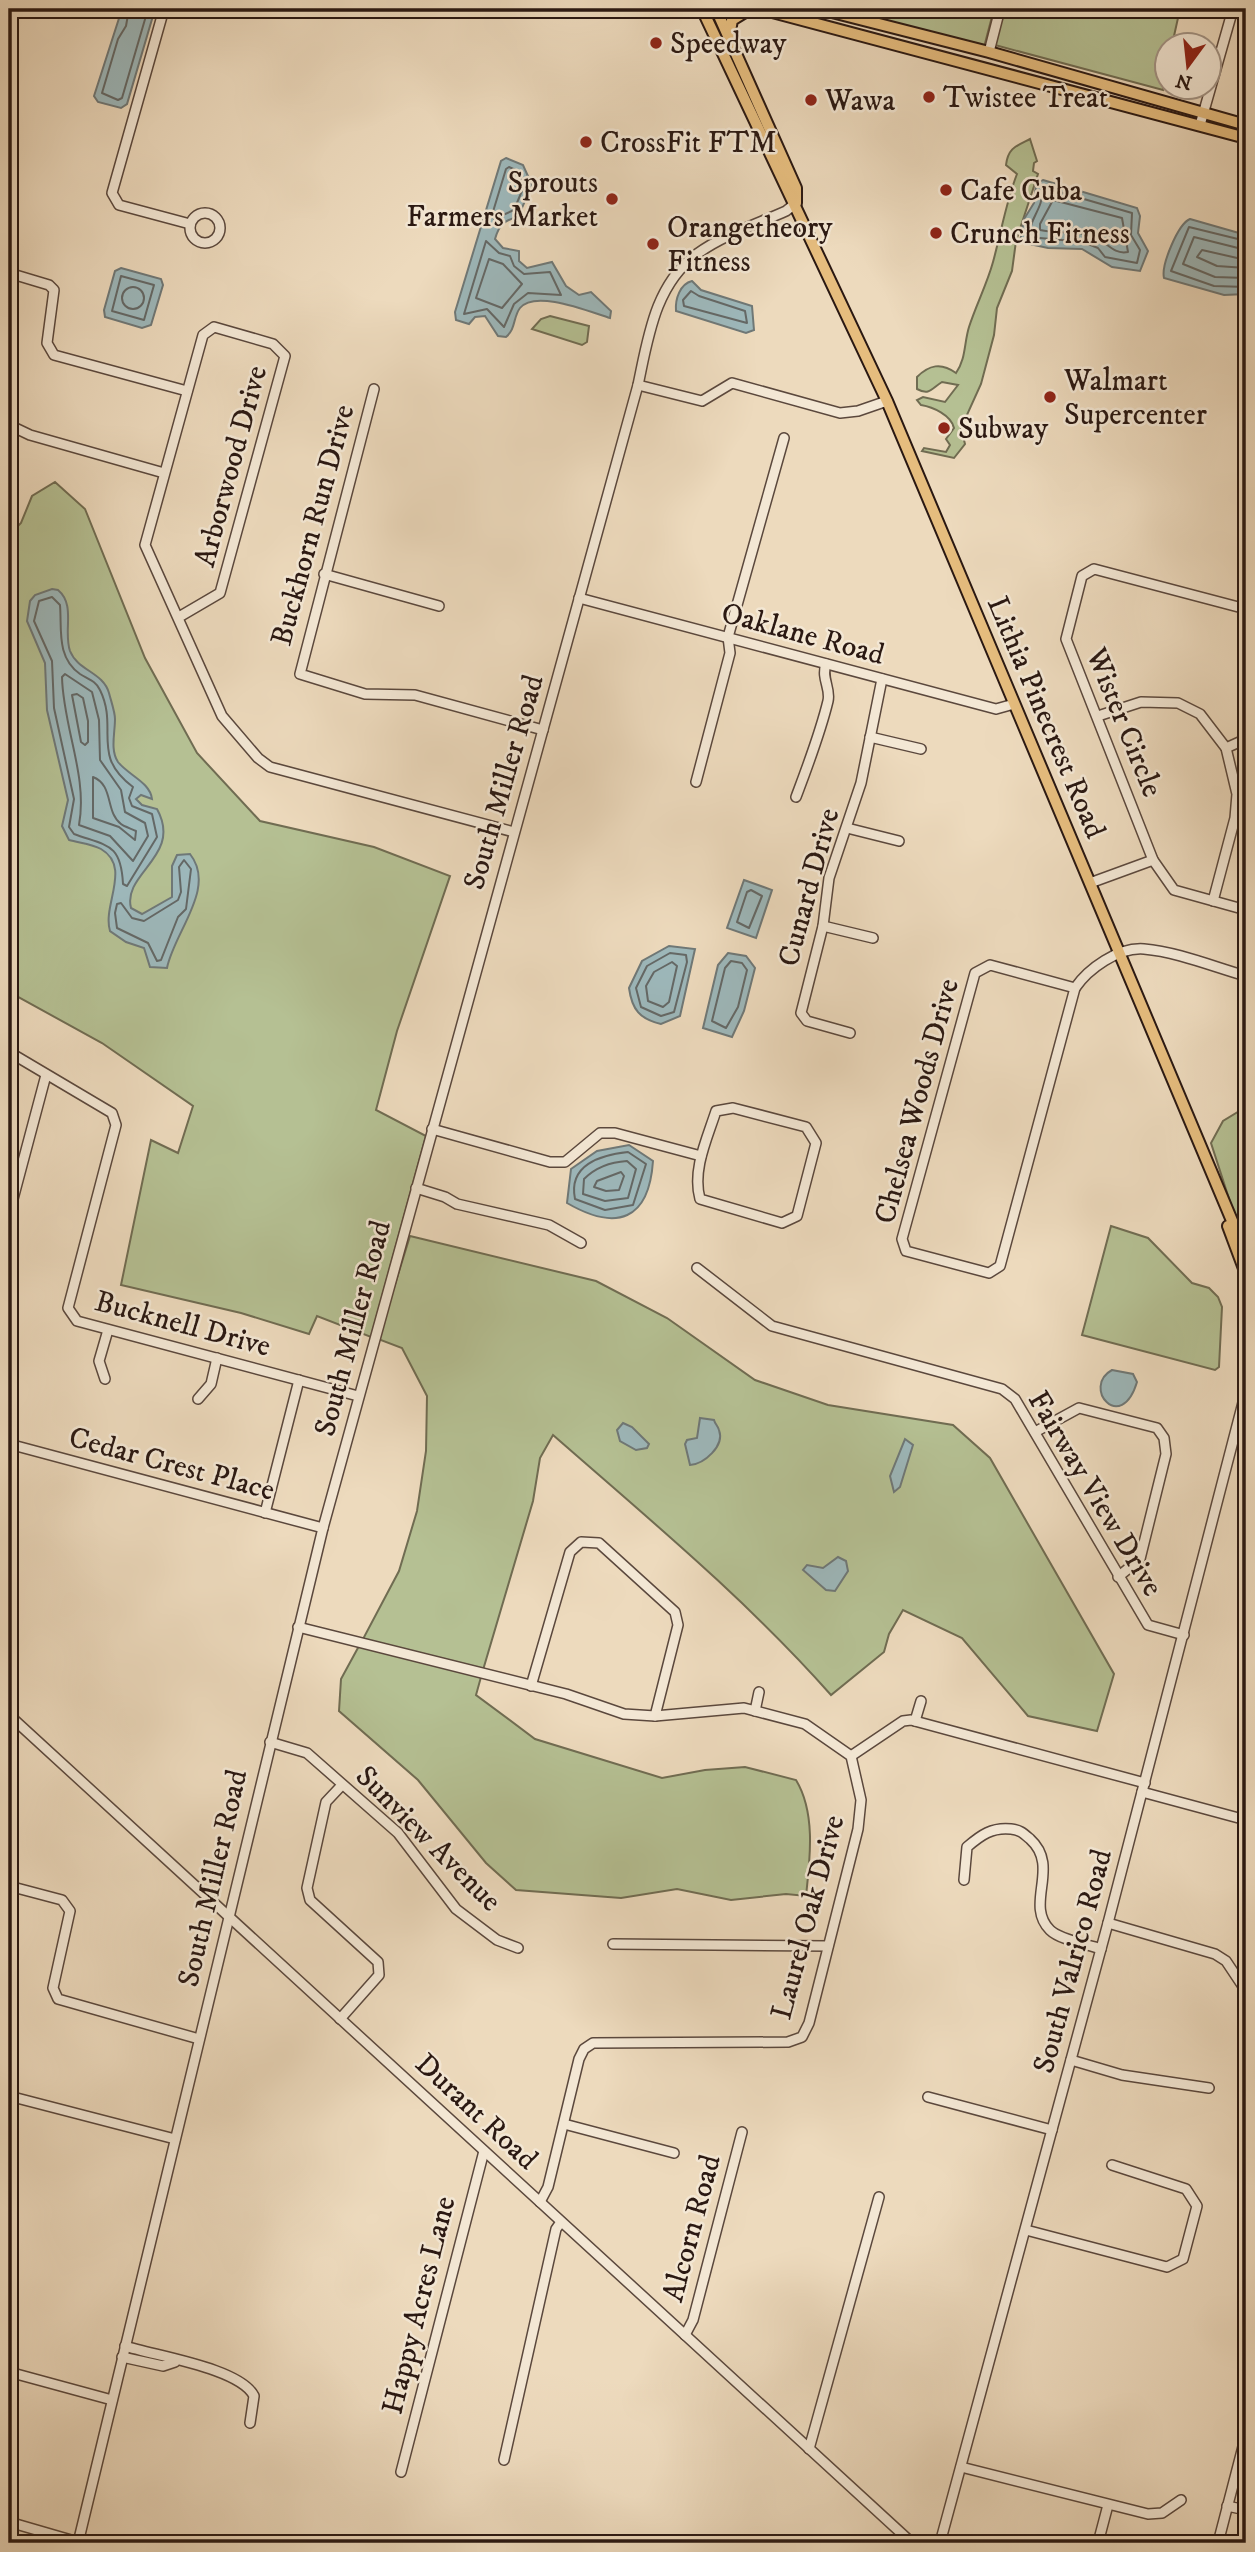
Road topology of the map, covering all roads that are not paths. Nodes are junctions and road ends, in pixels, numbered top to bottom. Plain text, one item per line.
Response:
1 (164, 9) edge
2 (702, 9) edge
3 (716, 9) edge
4 (750, 9) edge
5 (761, 9) edge
6 (820, 9) edge
7 (1000, 9) edge
8 (1233, 9) edge
9 (729, 37) junction
10 (989, 52) junction
11 (985, 70) junction
12 (1202, 120) junction
13 (1246, 125) edge
14 (1246, 138) edge
15 (796, 203) junction
16 (190, 224) dead end
17 (9, 273) edge
18 (638, 385) junction
19 (374, 389) dead end
20 (187, 391) junction
21 (887, 401) junction
22 (9, 425) edge
23 (784, 438) dead end
24 (163, 472) junction
25 (324, 575) junction
26 (579, 598) junction
27 (439, 606) dead end
28 (1246, 609) edge
29 (178, 617) junction
30 (728, 638) junction
31 (826, 664) junction
32 (882, 679) junction
33 (1014, 704) junction
34 (1098, 716) junction
35 (543, 730) junction
36 (870, 737) junction
37 (1246, 739) edge
38 (1226, 748) junction
39 (920, 749) dead end
40 (696, 782) dead end
41 (796, 797) dead end
42 (847, 828) junction
43 (514, 832) junction
44 (899, 841) dead end
45 (1153, 860) junction
46 (1090, 883) junction
47 (1213, 901) junction
48 (1246, 910) edge
49 (822, 926) junction
50 (873, 938) dead end
51 (1120, 954) junction
52 (1246, 975) edge
53 (1075, 988) junction
54 (850, 1033) dead end
55 (9, 1052) edge
56 (46, 1075) junction
57 (432, 1129) junction
58 (701, 1156) junction
59 (416, 1188) junction
60 (1226, 1206) junction
61 (9, 1214) edge
62 (581, 1243) dead end
63 (1246, 1254) edge
64 (697, 1268) dead end
65 (1246, 1274) edge
66 (108, 1329) junction
67 (217, 1358) junction
68 (105, 1378) dead end
69 (299, 1380) junction
70 (1246, 1391) edge
71 (358, 1396) junction
72 (198, 1399) dead end
73 (1035, 1432) junction
74 (9, 1444) edge
75 (265, 1513) junction
76 (323, 1528) junction
77 (1118, 1577) junction
78 (298, 1627) junction
79 (1184, 1635) junction
80 (531, 1686) junction
81 (759, 1692) dead end
82 (921, 1701) dead end
83 (755, 1711) junction
84 (9, 1715) edge
85 (655, 1716) junction
86 (915, 1721) junction
87 (270, 1742) junction
88 (852, 1756) junction
89 (342, 1785) junction
90 (1143, 1787) junction
91 (1246, 1820) edge
92 (964, 1880) dead end
93 (9, 1886) edge
94 (229, 1917) junction
95 (1108, 1923) junction
96 (613, 1944) dead end
97 (828, 1946) junction
98 (518, 1948) dead end
99 (1101, 1949) junction
100 (1246, 1991) edge
101 (340, 2019) junction
102 (199, 2039) junction
103 (1071, 2060) junction
104 (1209, 2088) dead end
105 (9, 2096) edge
106 (928, 2097) dead end
107 (564, 2124) junction
108 (1052, 2130) junction
109 (742, 2132) dead end
110 (175, 2139) junction
111 (484, 2151) junction
112 (674, 2153) dead end
113 (1112, 2165) dead end
114 (879, 2197) dead end
115 (540, 2202) junction
116 (561, 2222) junction
117 (1026, 2230) junction
118 (685, 2335) junction
119 (125, 2346) junction
120 (122, 2357) junction
121 (149, 2359) junction
122 (9, 2372) edge
123 (112, 2400) junction
124 (250, 2423) dead end
125 (1246, 2435) edge
126 (809, 2449) junction
127 (504, 2460) dead end
128 (961, 2467) junction
129 (401, 2472) dead end
130 (1181, 2500) dead end
131 (1108, 2505) junction
132 (1227, 2506) junction
133 (1246, 2510) edge
134 (9, 2522) edge
135 (78, 2542) edge
136 (912, 2543) edge
137 (940, 2543) edge
138 (1098, 2543) edge
139 (1218, 2543) edge

1 - 16 street
2 - 15 main road, Lithia Pinecrest Road
3 - 9 main road, Lithia Pinecrest Road
4 - 9 main road
5 - 11 main road
6 - 10 main road
7 - 10 street
8 - 12 street
9 - 15 main road, Lithia Pinecrest Road
10 - 11 main road
10 - 12 main road
11 - 12 main road
12 - 13 main road
12 - 14 main road
15 - 18 street, South Miller Road
15 - 21 main road, Lithia Pinecrest Road
17 - 20 street
18 - 21 street
18 - 26 street, South Miller Road
19 - 25 street, Buckhorn Run Drive
20 - 24 street, Arborwood Drive
20 - 29 street, Arborwood Drive
21 - 33 main road, Lithia Pinecrest Road
22 - 24 street
23 - 30 street
24 - 29 street, Arborwood Drive
25 - 27 street
25 - 35 street, Buckhorn Run Drive
26 - 30 street, Oaklane Road
26 - 35 street, South Miller Road
28 - 34 street, Wister Circle
29 - 43 street, Arborwood Drive
30 - 31 street, Oaklane Road
30 - 40 street
31 - 32 street, Oaklane Road
31 - 41 street
32 - 33 street, Oaklane Road
32 - 36 street, Cunard Drive
33 - 46 main road, Lithia Pinecrest Road
34 - 38 street
34 - 45 street, Wister Circle
35 - 43 street, South Miller Road
36 - 39 street
36 - 42 street, Cunard Drive
37 - 38 street
38 - 47 street
42 - 44 street
42 - 49 street, Cunard Drive
43 - 57 street, South Miller Road
45 - 46 street
45 - 47 street, Wister Circle
46 - 51 main road, Lithia Pinecrest Road
47 - 48 street, Wister Circle
49 - 50 street
49 - 54 street, Cunard Drive
51 - 52 street
51 - 53 street
51 - 60 main road, Lithia Pinecrest Road
53 - 53 street, Chelsea Woods Drive
55 - 56 street, Bucknell Drive
56 - 61 street
56 - 66 street, Bucknell Drive
57 - 58 street
57 - 59 street, South Miller Road
58 - 58 street
59 - 62 street
59 - 71 street, South Miller Road
60 - 63 main road, Lithia Pinecrest Road
60 - 65 main road
64 - 73 street, Fairway View Drive
66 - 67 street, Bucknell Drive
66 - 68 street
67 - 69 street, Bucknell Drive
67 - 72 street
69 - 71 street, Bucknell Drive
69 - 75 street
70 - 79 street, South Valrico Road
71 - 76 street, South Miller Road
73 - 77 street, Fairway View Drive
73 - 77 street
74 - 75 street, Cedar Crest Place
75 - 76 street, Cedar Crest Place
76 - 78 street, South Miller Road
77 - 79 street, Fairway View Drive
78 - 80 street
78 - 87 street, South Miller Road
79 - 90 street, South Valrico Road
80 - 85 street
80 - 85 street
81 - 83 street
82 - 86 street
83 - 85 street
83 - 88 street
84 - 94 street, Durant Road
86 - 88 street
86 - 90 street
87 - 89 street, Sunview Avenue
87 - 94 street, South Miller Road
88 - 97 street, Laurel Oak Drive
89 - 98 street, Sunview Avenue
89 - 101 street
90 - 91 street
90 - 95 street, South Valrico Road
92 - 99 street
93 - 102 street
94 - 101 street, Durant Road
94 - 102 street, South Miller Road
95 - 99 street, South Valrico Road
95 - 100 street
96 - 97 street
97 - 107 street, Laurel Oak Drive
99 - 103 street, South Valrico Road
101 - 111 street, Durant Road
102 - 110 street, South Miller Road
103 - 104 street
103 - 108 street, South Valrico Road
105 - 110 street
106 - 108 street
107 - 112 street
107 - 115 street, Laurel Oak Drive
108 - 117 street, South Valrico Road
109 - 118 street, Alcorn Road
110 - 119 street, South Miller Road
111 - 115 street, Durant Road
111 - 129 street, Happy Acres Lane
113 - 117 street
114 - 126 street
115 - 116 street, Durant Road
116 - 118 street, Durant Road
116 - 127 street
117 - 128 street, South Valrico Road
118 - 126 street, Durant Road
119 - 120 street, South Miller Road
119 - 121 street
120 - 121 street
120 - 123 street, South Miller Road
121 - 124 street
122 - 123 street
123 - 135 street, South Miller Road
125 - 132 street
126 - 136 street, Durant Road
128 - 131 street
128 - 137 street, South Valrico Road
130 - 131 street
131 - 138 street
132 - 133 street
132 - 139 street
134 - 135 street

